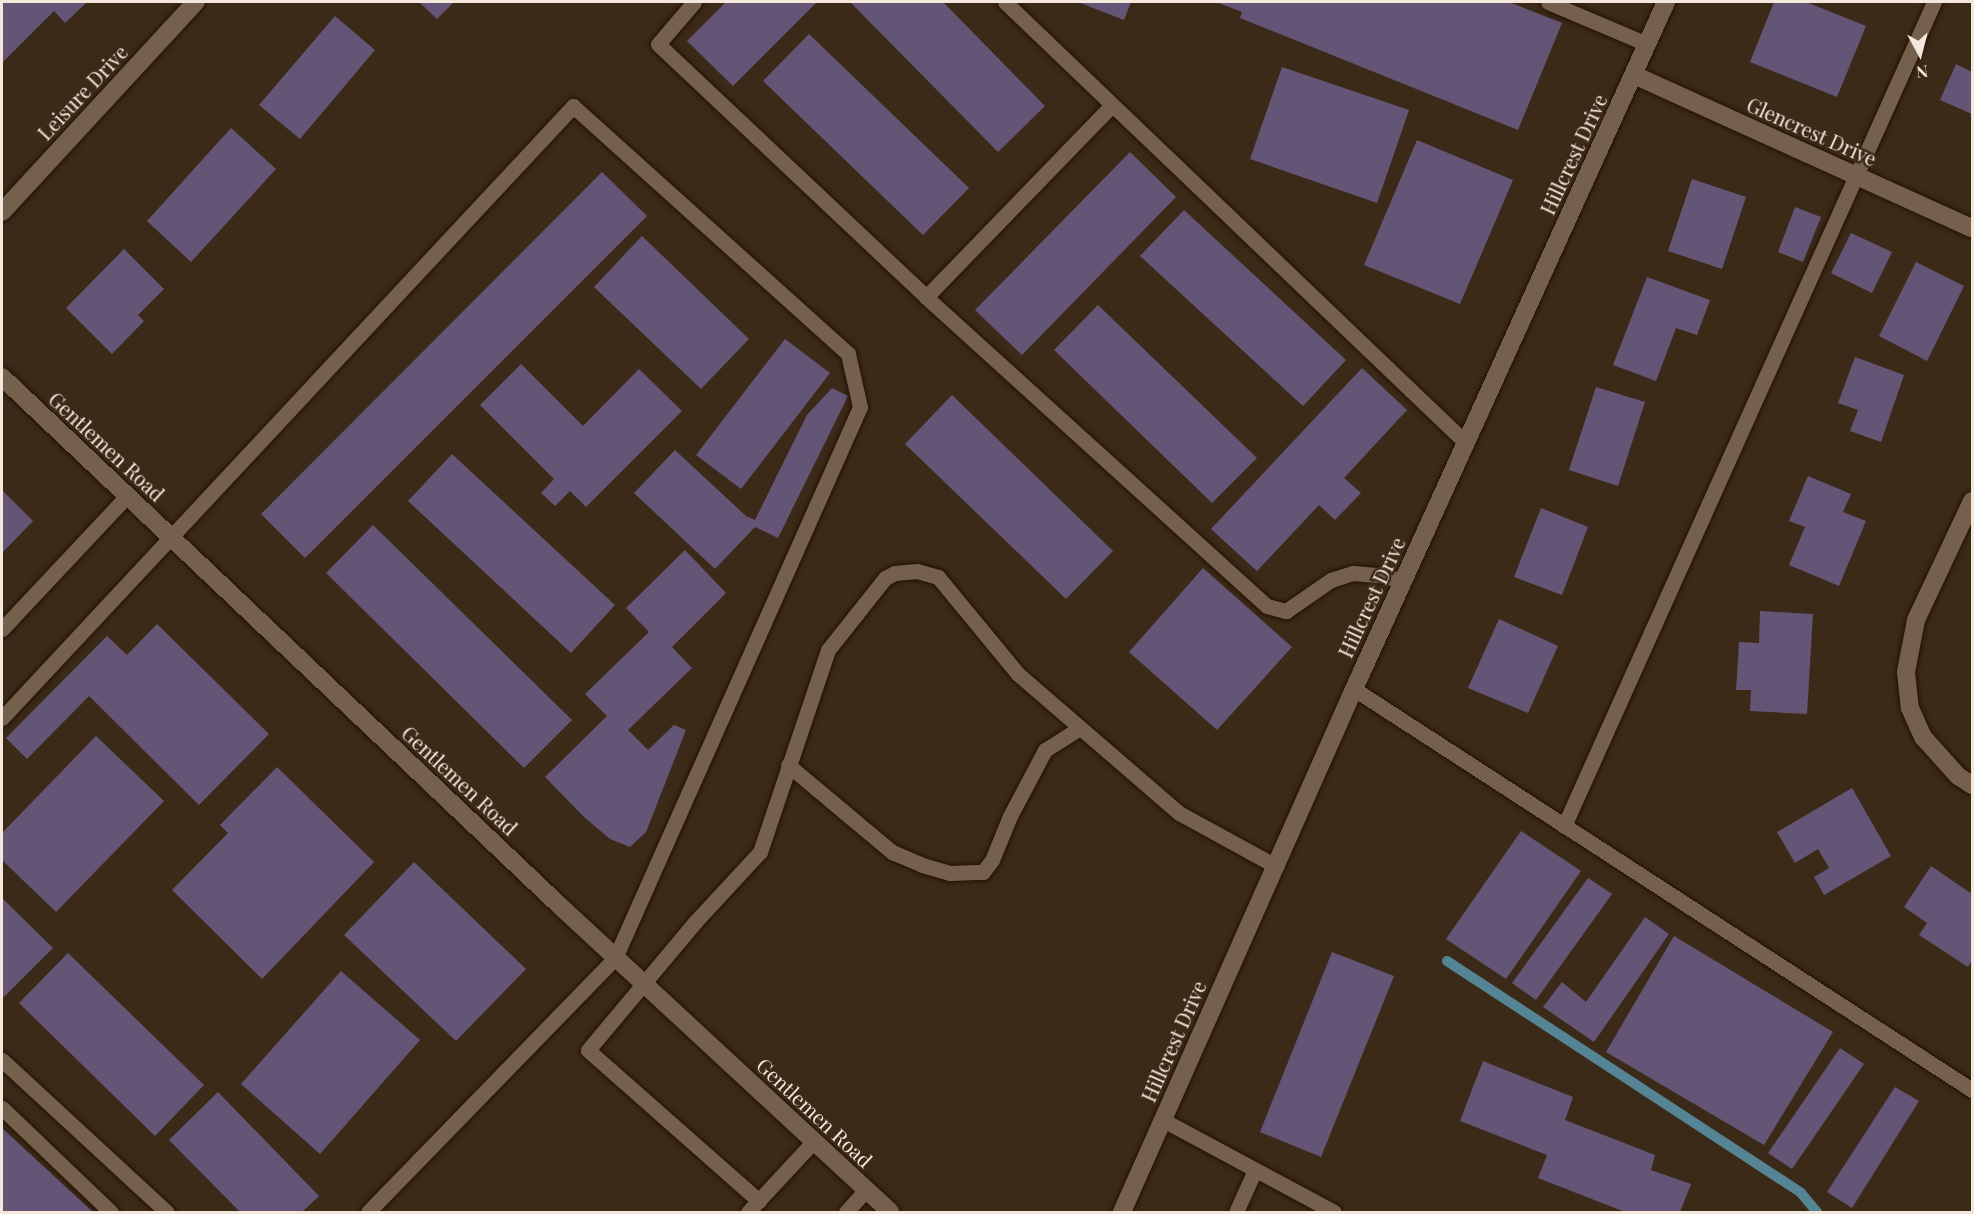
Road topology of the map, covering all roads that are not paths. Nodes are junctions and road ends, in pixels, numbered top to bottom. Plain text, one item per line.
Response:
1 (196, 2) edge
2 (694, 2) edge
3 (1005, 2) edge
4 (1548, 2) edge
5 (1666, 2) edge
6 (1934, 2) edge
7 (1647, 44) junction
8 (1634, 75) junction
9 (1112, 105) junction
10 (1856, 176) junction
11 (2, 212) edge
12 (1972, 228) edge
13 (926, 297) junction
14 (2, 377) edge
15 (1466, 443) junction
16 (127, 496) junction
17 (1972, 501) edge
18 (171, 537) junction
19 (1403, 582) junction
20 (2, 629) edge
21 (1354, 689) junction
22 (2, 718) edge
23 (1080, 728) junction
24 (788, 765) junction
25 (1972, 785) edge
26 (1564, 825) junction
27 (1275, 866) junction
28 (615, 958) junction
29 (644, 984) junction
30 (2, 1060) edge
31 (1972, 1090) edge
32 (2, 1108) edge
33 (1163, 1120) junction
34 (814, 1141) junction
35 (1255, 1170) junction
36 (866, 1190) junction
37 (754, 1207) edge
38 (111, 1212) edge
39 (167, 1212) edge
40 (368, 1212) edge
41 (846, 1212) edge
42 (890, 1212) edge
43 (1122, 1212) edge
44 (1236, 1212) edge
45 (1334, 1212) edge

1 - 11 street, Leisure Drive
2 - 13 lane
3 - 9 lane
4 - 7 lane
5 - 7 street, Hillcrest Drive
6 - 10 lane
7 - 8 street, Hillcrest Drive
8 - 10 street, Glencrest Drive
8 - 15 street, Hillcrest Drive
9 - 13 lane
9 - 15 lane
10 - 12 street, Glencrest Drive
10 - 26 lane
13 - 19 lane
14 - 16 street, Gentlemen Road
15 - 19 street, Hillcrest Drive
16 - 18 street, Gentlemen Road
16 - 20 lane
17 - 25 street
18 - 22 lane
18 - 28 street, Gentlemen Road
18 - 28 lane
19 - 21 street, Hillcrest Drive
21 - 26 lane
21 - 27 street, Hillcrest Drive
23 - 24 lane
23 - 24 lane
23 - 27 lane
24 - 29 lane
26 - 31 lane
27 - 33 street, Hillcrest Drive
28 - 29 street, Gentlemen Road
28 - 40 lane
29 - 34 street, Gentlemen Road
29 - 37 lane
30 - 39 lane
32 - 38 lane
33 - 35 lane
33 - 43 street, Hillcrest Drive
34 - 36 street, Gentlemen Road
34 - 37 lane
35 - 44 lane
35 - 45 lane
36 - 41 lane
36 - 42 street, Gentlemen Road

